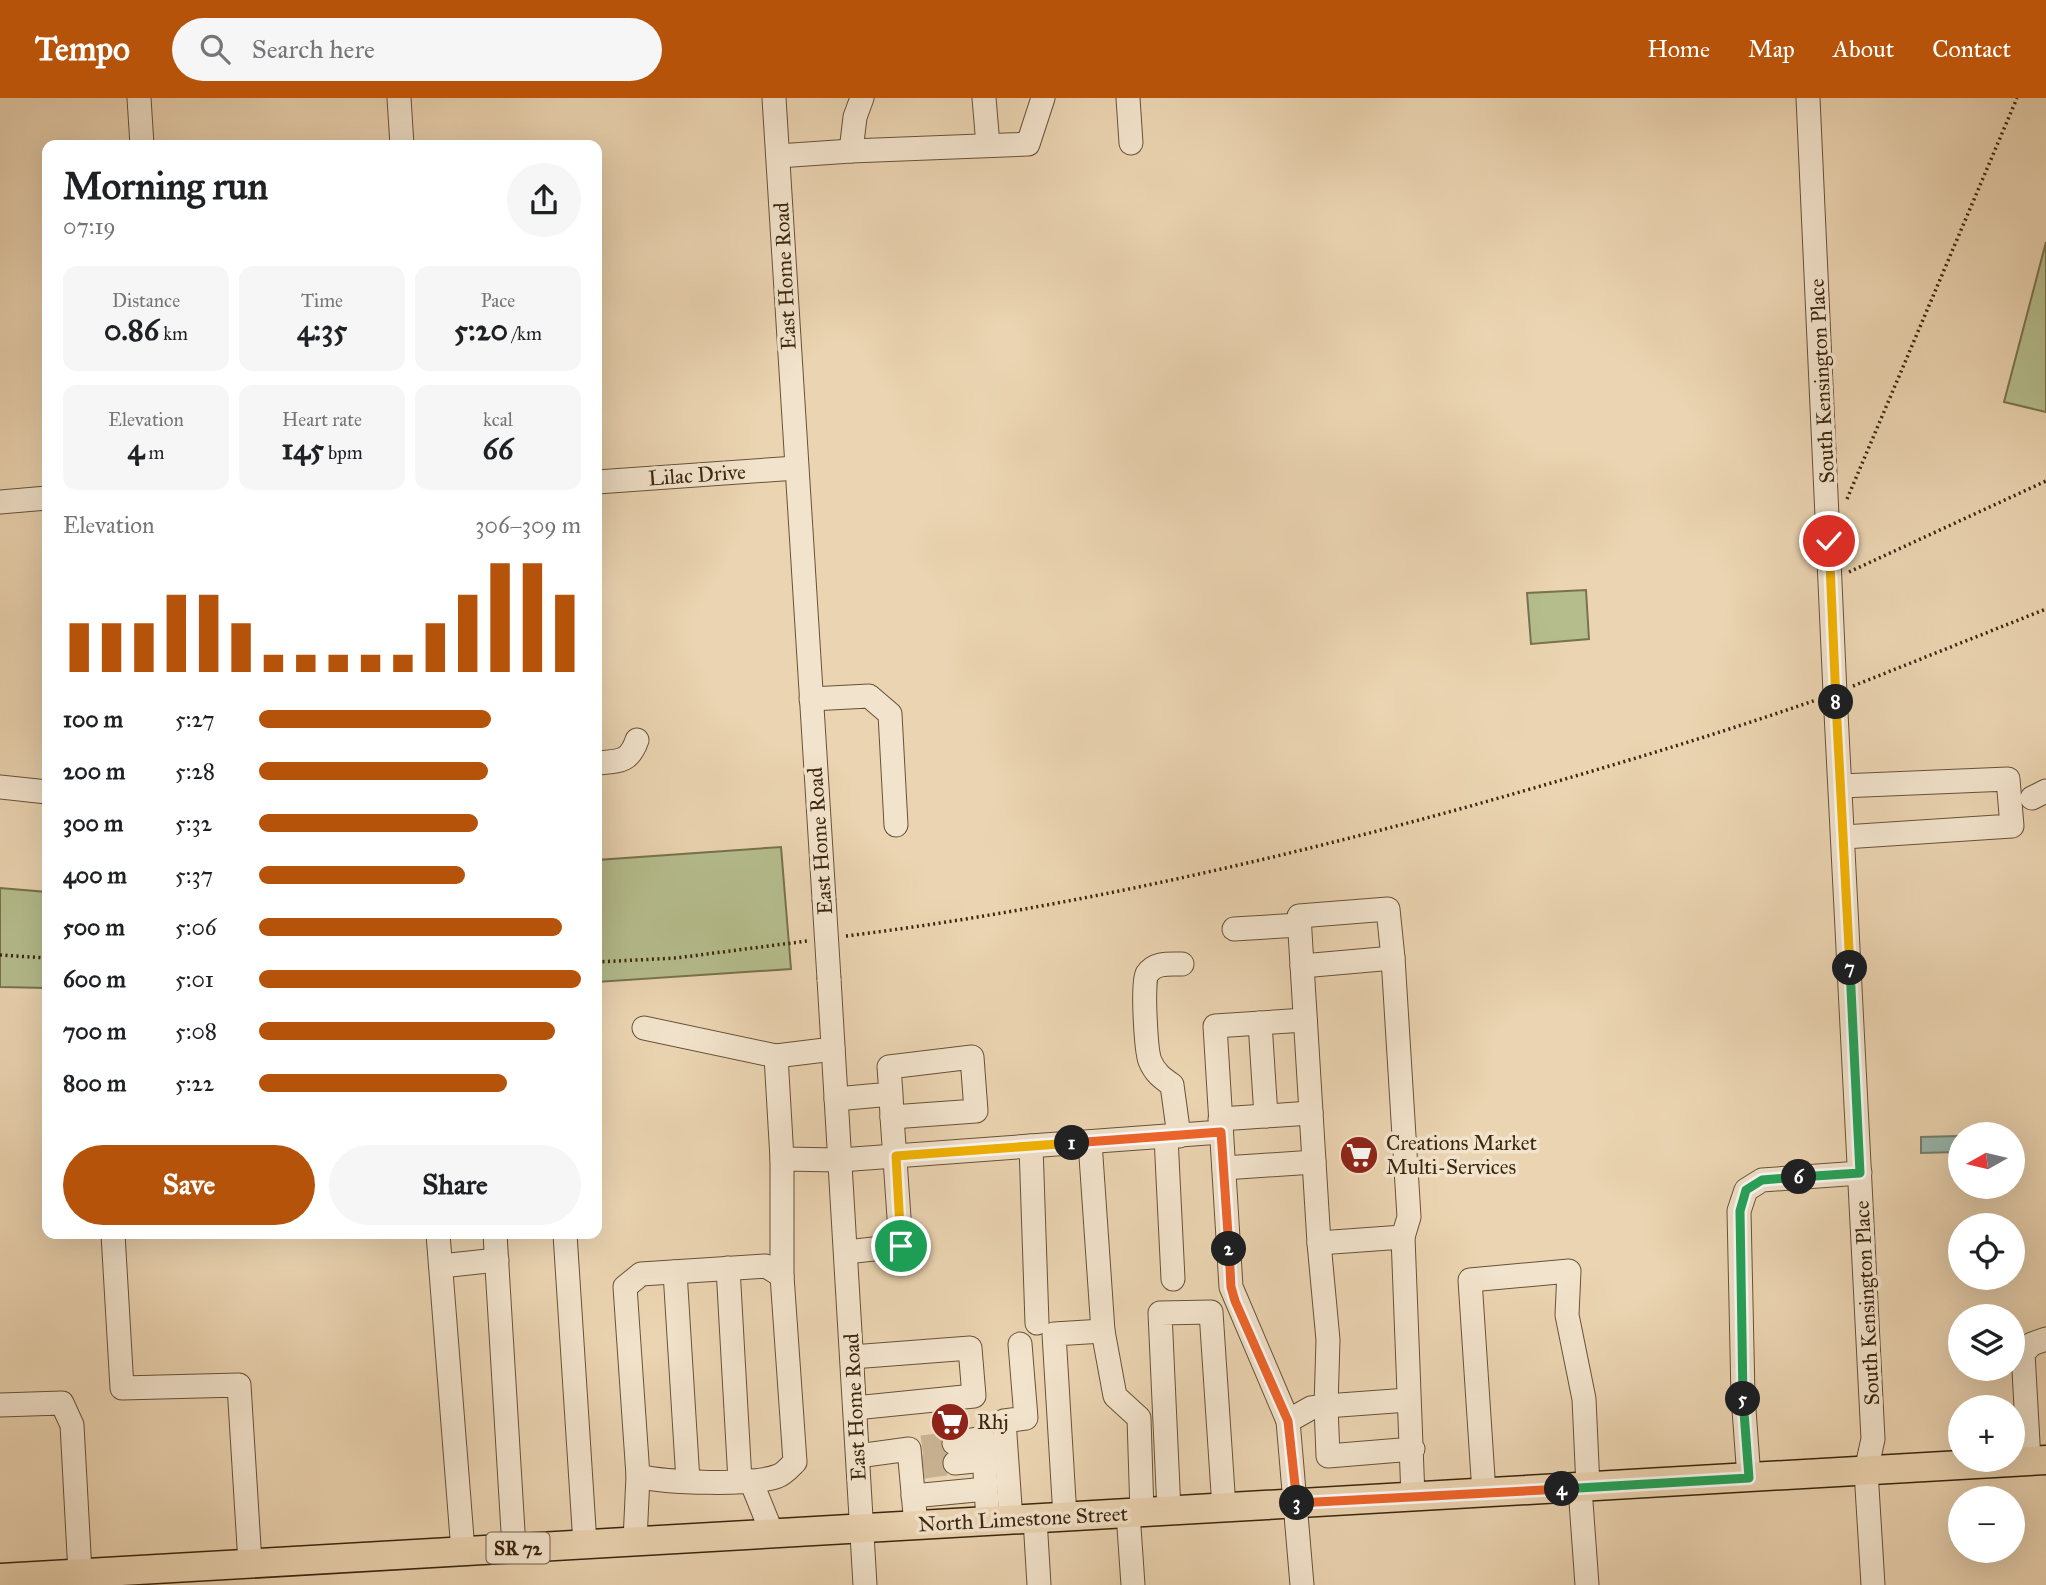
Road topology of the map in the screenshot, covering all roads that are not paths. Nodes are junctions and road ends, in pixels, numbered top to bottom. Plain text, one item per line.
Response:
1 (139, 98) edge
2 (399, 98) edge
3 (774, 98) edge
4 (862, 98) edge
5 (984, 98) edge
6 (1043, 98) edge
7 (1128, 98) edge
8 (1808, 98) edge
9 (142, 140) edge
10 (402, 140) edge
11 (1131, 143) dead end
12 (988, 145) junction
13 (851, 150) junction
14 (778, 156) junction
15 (796, 468) junction
16 (602, 482) edge
17 (42, 498) edge
18 (0, 502) edge
19 (811, 699) junction
20 (638, 740) dead end
21 (602, 763) edge
22 (1841, 786) junction
23 (0, 787) edge
24 (42, 791) edge
25 (896, 825) dead end
26 (1844, 837) junction
27 (1300, 925) junction
28 (1234, 929) dead end
29 (1393, 958) junction
30 (1182, 964) dead end
31 (1302, 966) junction
32 (1305, 1020) junction
33 (1260, 1023) junction
34 (643, 1028) dead end
35 (833, 1049) junction
36 (776, 1056) junction
37 (836, 1099) junction
38 (892, 1106) junction
39 (976, 1111) junction
40 (1311, 1113) junction
41 (1266, 1116) junction
42 (1221, 1126) junction
43 (1173, 1136) junction
44 (1090, 1142) junction
45 (1031, 1146) junction
46 (979, 1150) junction
47 (896, 1156) junction
48 (782, 1159) junction
49 (840, 1160) junction
50 (1314, 1162) junction
51 (1224, 1168) junction
52 (1860, 1173) junction
53 (1403, 1237) junction
54 (113, 1239) edge
55 (439, 1239) edge
56 (495, 1239) edge
57 (565, 1239) edge
58 (1319, 1243) junction
59 (846, 1252) junction
60 (497, 1260) junction
61 (441, 1266) junction
62 (728, 1268) junction
63 (675, 1272) junction
64 (782, 1276) junction
65 (1173, 1279) dead end
66 (1235, 1301) junction
67 (1211, 1312) junction
68 (1037, 1323) dead end
69 (1103, 1331) junction
70 (2046, 1339) edge
71 (1020, 1344) dead end
72 (852, 1357) junction
73 (1408, 1400) junction
74 (0, 1405) edge
75 (1326, 1406) junction
76 (855, 1408) junction
77 (1288, 1421) junction
78 (1413, 1449) junction
79 (955, 1453) tunnel mouth
80 (858, 1456) junction
81 (2037, 1461) edge
82 (1866, 1471) junction
83 (638, 1476) junction
84 (1749, 1478) junction
85 (688, 1481) junction
86 (745, 1481) junction
87 (1584, 1487) junction
88 (986, 1489) junction
89 (1484, 1493) junction
90 (913, 1496) junction
91 (1413, 1497) junction
92 (1297, 1503) junction
93 (1224, 1508) junction
94 (1146, 1512) junction
95 (1065, 1517) junction
96 (1011, 1520) junction
97 (916, 1525) junction
98 (862, 1528) junction
99 (772, 1533) junction
100 (635, 1541) junction
101 (585, 1544) junction
102 (514, 1548) junction
103 (463, 1551) junction
104 (250, 1563) junction
105 (80, 1573) junction
106 (17, 1580) edge
107 (865, 1585) edge
108 (1039, 1585) edge
109 (1133, 1585) edge
110 (1302, 1585) edge
111 (1587, 1585) edge
112 (1873, 1585) edge

1 - 9 street
2 - 10 street
3 - 14 street, East Home Road
4 - 13 street
5 - 12 street
6 - 12 street
7 - 11 street
8 - 22 street, South Kensington Place
12 - 13 street
13 - 14 street
14 - 15 street, East Home Road
15 - 16 street, Lilac Drive
15 - 19 street, East Home Road
17 - 18 street
19 - 25 street
19 - 35 street, East Home Road, bridge
20 - 21 street
22 - 26 street, South Kensington Place
22 - 26 street
23 - 24 street
26 - 52 street, South Kensington Place
27 - 28 street
27 - 29 street
27 - 31 street
29 - 31 street
29 - 53 street
30 - 43 street
31 - 32 street
32 - 33 street
32 - 40 street
33 - 41 street
33 - 42 street
34 - 36 street
35 - 36 street
35 - 37 street, East Home Road
36 - 48 street
37 - 38 street
37 - 49 street, East Home Road
38 - 39 street
38 - 39 street
38 - 47 street
39 - 46 street
40 - 41 street
40 - 50 street
41 - 42 street
42 - 43 street
42 - 51 street
43 - 44 street
43 - 65 street
44 - 45 street
44 - 69 street
45 - 46 street
45 - 68 street
46 - 47 street
47 - 49 street
47 - 59 street
48 - 49 street
48 - 64 street
49 - 59 street, East Home Road
50 - 51 street
50 - 58 street
51 - 66 street
52 - 82 street, South Kensington Place
52 - 84 street
53 - 58 street
53 - 73 street
54 - 104 street
55 - 61 street
56 - 60 street
57 - 101 street
58 - 75 street
59 - 72 street, East Home Road
60 - 61 street
60 - 102 street
61 - 103 street
62 - 63 street
62 - 64 street
62 - 86 street
63 - 83 street
63 - 85 street
64 - 86 street
66 - 67 street
66 - 77 street
67 - 93 street
67 - 94 street
69 - 94 street
69 - 95 street
70 - 81 street
71 - 96 street
72 - 76 street, East Home Road
72 - 76 street
73 - 75 street
73 - 78 street
74 - 105 street
75 - 77 street
75 - 78 street
76 - 80 street, East Home Road
77 - 92 street
78 - 91 street
79 - 88 street
80 - 90 street
80 - 98 street, East Home Road
81 - 82 main road, North Limestone Street / SR 72
82 - 84 main road, North Limestone Street / SR 72
82 - 112 street, South Kensington Place
83 - 85 street
83 - 100 street
84 - 87 main road, North Limestone Street / SR 72
85 - 86 street
86 - 99 street
87 - 89 main road, North Limestone Street / SR 72
87 - 89 street
87 - 111 street
88 - 90 street
88 - 96 street
89 - 91 main road, North Limestone Street / SR 72
90 - 97 street
91 - 92 main road, North Limestone Street / SR 72
92 - 93 main road, North Limestone Street / SR 72
92 - 110 street
93 - 94 main road, North Limestone Street / SR 72
94 - 95 main road, North Limestone Street / SR 72
94 - 109 street
95 - 96 main road, North Limestone Street / SR 72
96 - 97 main road, North Limestone Street / SR 72
96 - 108 street
97 - 98 main road, North Limestone Street / SR 72
98 - 99 main road, North Limestone Street / SR 72
98 - 107 street, East Home Road
99 - 100 main road, North Limestone Street / SR 72
100 - 101 main road, North Limestone Street / SR 72
101 - 102 main road, North Limestone Street / SR 72
102 - 103 main road, North Limestone Street / SR 72
103 - 104 main road, North Limestone Street / SR 72
104 - 105 main road, North Limestone Street / SR 72
105 - 106 main road, North Limestone Street / SR 72

